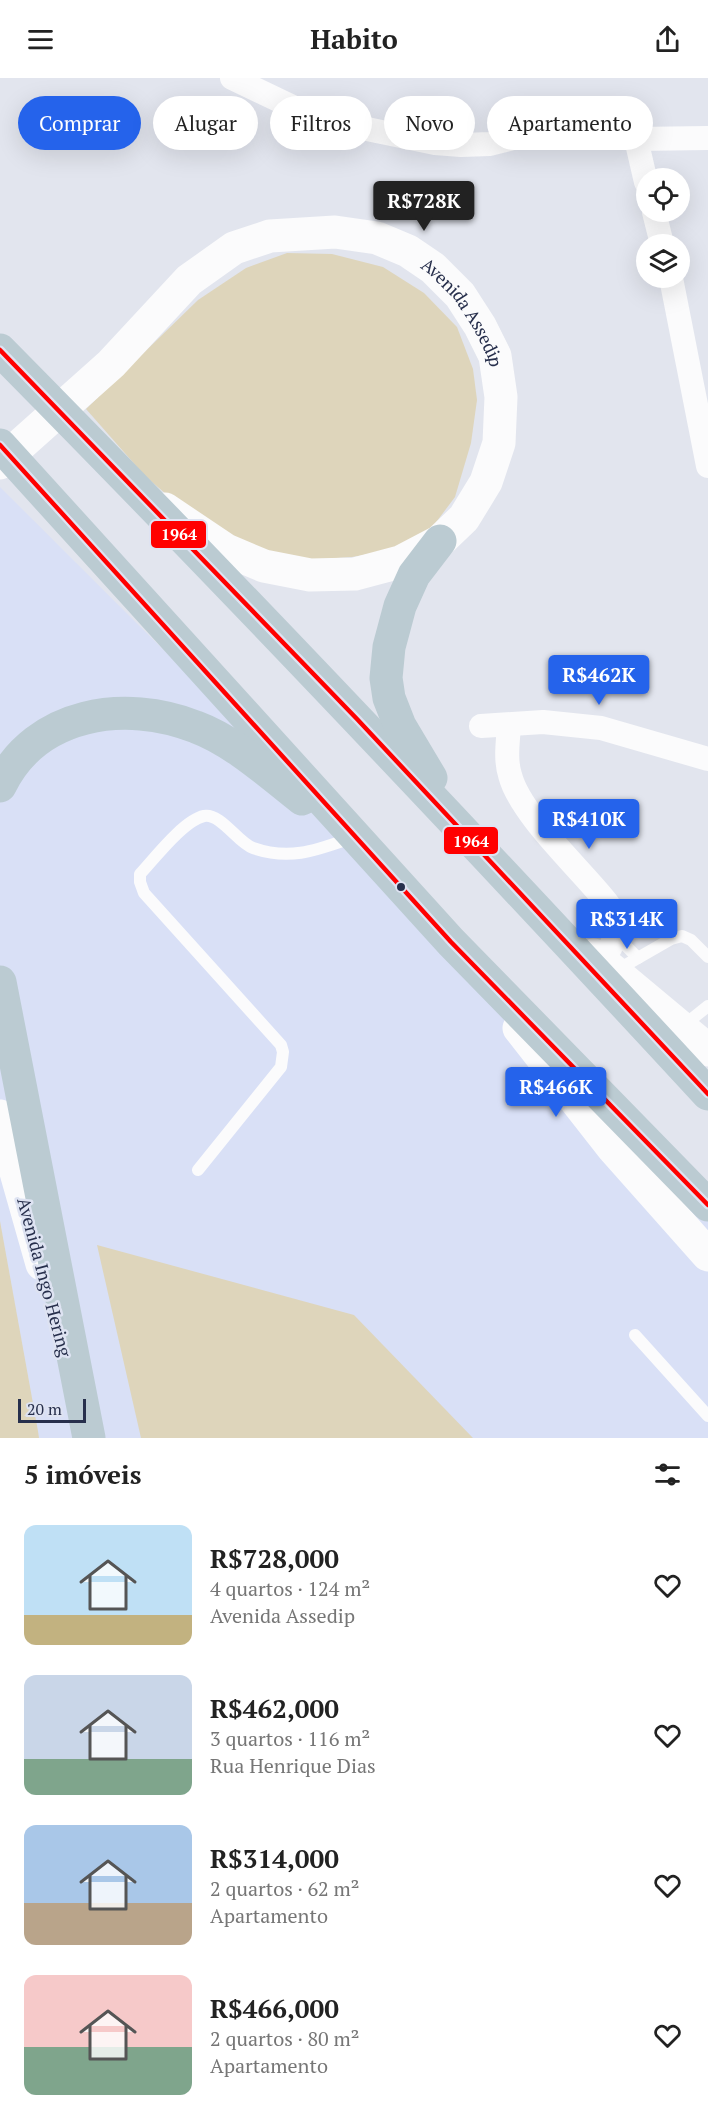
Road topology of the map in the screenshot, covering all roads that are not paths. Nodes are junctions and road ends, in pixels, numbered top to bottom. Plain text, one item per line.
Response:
1 (232, 78) edge
2 (708, 138) edge
3 (653, 139) edge
4 (487, 144) edge
5 (639, 150) edge
6 (643, 168) edge
7 (673, 288) edge
8 (0, 350) edge
9 (0, 445) edge
10 (0, 463) edge
11 (708, 466) edge
12 (143, 495) junction
13 (440, 541) junction
14 (509, 724) junction
15 (481, 726) dead end
16 (708, 759) edge
17 (0, 786) edge
18 (351, 838) junction
19 (378, 859) junction
20 (492, 861) junction
21 (524, 895) junction
22 (451, 942) junction
23 (617, 957) junction
24 (708, 957) edge
25 (0, 982) edge
26 (708, 1006) edge
27 (681, 1028) junction
28 (708, 1050) edge
29 (708, 1094) edge
30 (0, 1116) edge
31 (198, 1170) dead end
32 (708, 1205) edge
33 (708, 1255) edge
34 (635, 1335) dead end
35 (708, 1416) edge
36 (89, 1438) edge

1 - 4 street
2 - 3 street
5 - 6 street
7 - 11 street
8 - 12 highway
9 - 19 highway
10 - 13 main road, Avenida Assedip
12 - 13 main road, Avenida Assedip
12 - 20 highway
13 - 20 highway
14 - 15 street
14 - 16 street
14 - 23 street
17 - 18 highway
18 - 19 highway
18 - 31 lane
19 - 22 highway
20 - 21 highway
21 - 23 main road
21 - 29 highway
22 - 32 highway
22 - 33 main road
23 - 24 lane
23 - 27 main road
25 - 36 highway
26 - 27 lane
27 - 28 main road
30 - 36 main road, Avenida Ingo Hering
34 - 35 lane

